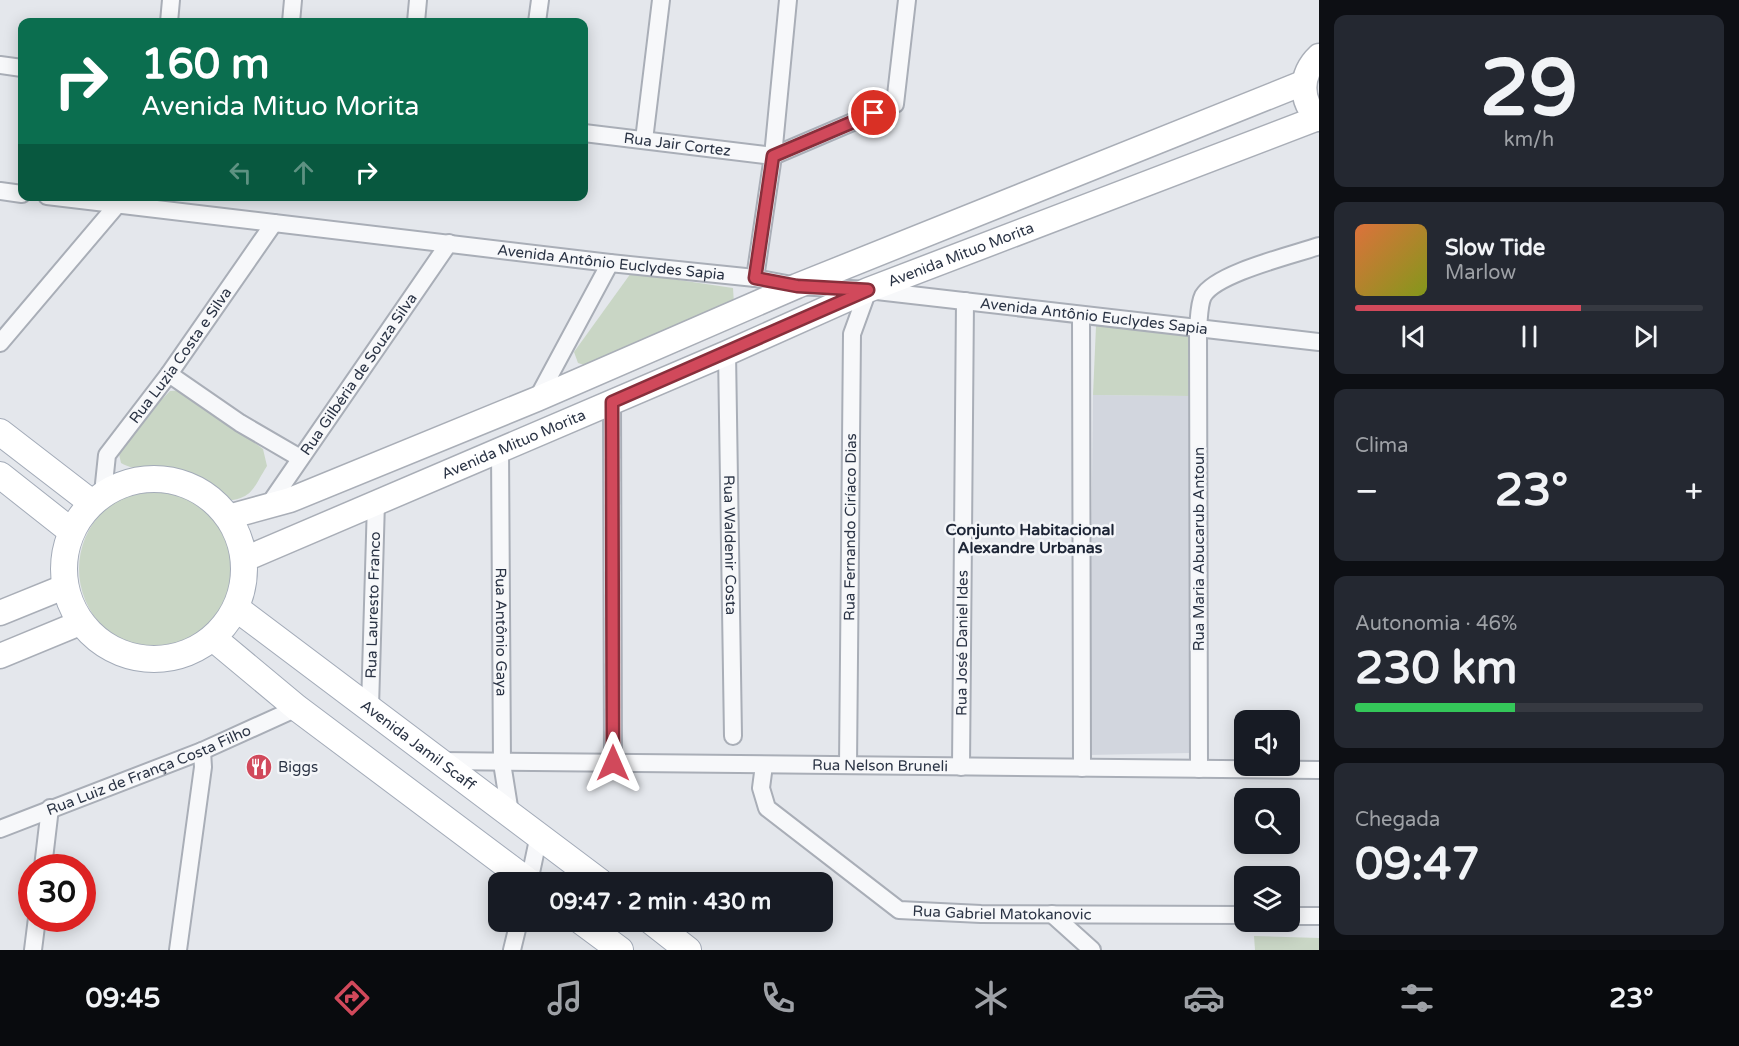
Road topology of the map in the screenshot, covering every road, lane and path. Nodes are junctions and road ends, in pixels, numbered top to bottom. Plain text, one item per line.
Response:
1 (171, 0) edge
2 (293, 0) edge
3 (418, 0) edge
4 (540, 0) edge
5 (661, 0) edge
6 (788, 0) edge
7 (907, 0) edge
8 (169, 18) edge
9 (291, 18) edge
10 (416, 18) edge
11 (538, 18) edge
12 (1319, 56) edge
13 (0, 65) edge
14 (18, 67) edge
15 (1304, 83) junction
16 (1319, 118) edge
17 (588, 133) edge
18 (644, 140) junction
19 (773, 156) junction
20 (0, 191) edge
21 (18, 193) edge
22 (86, 201) edge
23 (151, 202) edge
24 (117, 205) junction
25 (274, 222) junction
26 (449, 243) junction
27 (1319, 246) edge
28 (610, 263) junction
29 (755, 278) junction
30 (797, 286) junction
31 (868, 290) junction
32 (964, 301) junction
33 (1081, 315) junction
34 (1198, 328) junction
35 (1319, 342) edge
36 (0, 343) edge
37 (727, 353) junction
38 (169, 374) junction
39 (537, 399) junction
40 (612, 402) junction
41 (0, 432) edge
42 (500, 449) junction
43 (300, 458) junction
44 (0, 475) edge
45 (97, 498) junction
46 (376, 502) junction
47 (268, 506) junction
48 (228, 517) junction
49 (71, 531) junction
50 (244, 559) junction
51 (64, 587) junction
52 (236, 608) junction
53 (0, 614) edge
54 (80, 623) junction
55 (213, 639) junction
56 (0, 656) edge
57 (370, 707) junction
58 (297, 708) junction
59 (733, 736) dead end
60 (202, 751) junction
61 (442, 761) junction
62 (501, 763) junction
63 (613, 763) junction
64 (764, 765) junction
65 (848, 765) junction
66 (961, 767) junction
67 (1082, 768) junction
68 (1199, 769) junction
69 (1319, 770) edge
70 (50, 808) junction
71 (510, 813) junction
72 (0, 829) edge
73 (539, 835) junction
74 (45, 854) edge
75 (517, 872) edge
76 (532, 872) edge
77 (587, 872) edge
78 (1052, 914) junction
79 (1234, 915) edge
80 (1300, 916) edge
81 (1319, 916) edge
82 (35, 932) edge
83 (516, 932) edge
84 (596, 932) edge
85 (665, 932) edge
86 (33, 950) edge
87 (178, 950) edge
88 (512, 950) edge
89 (620, 950) edge
90 (688, 950) edge
91 (1092, 950) edge

1 - 8 street
2 - 9 street
3 - 10 street
4 - 11 street
5 - 18 street
6 - 19 street
7 - 19 street
12 - 15 street
13 - 14 street
15 - 16 street
15 - 30 street, Avenida Mituo Morita
16 - 31 street, Avenida Mituo Morita
17 - 18 street, Rua Jair Cortez
18 - 19 street, Rua Jair Cortez
19 - 29 street
20 - 21 street
22 - 24 street, Avenida Antônio Euclydes Sapia
23 - 24 street, Avenida Antônio Euclydes Sapia
23 - 25 street, Avenida Antônio Euclydes Sapia
24 - 36 street
25 - 26 street, Avenida Antônio Euclydes Sapia
25 - 38 street, Rua Luzia Costa e Silva
26 - 28 street, Avenida Antônio Euclydes Sapia
26 - 43 street, Rua Gilbéria de Souza Silva
27 - 34 street, Rua Maria Abucarub Antoun
28 - 29 street, Avenida Antônio Euclydes Sapia
28 - 39 street
29 - 30 street, Avenida Antônio Euclydes Sapia
30 - 31 street, Avenida Antônio Euclydes Sapia
30 - 39 street, Avenida Mituo Morita
31 - 32 street, Avenida Antônio Euclydes Sapia
31 - 37 street, Avenida Mituo Morita
31 - 65 street, Rua Fernando Ciríaco Dias
32 - 33 street, Avenida Antônio Euclydes Sapia
32 - 66 street, Rua José Daniel Ides
33 - 34 street, Avenida Antônio Euclydes Sapia
33 - 67 street
34 - 35 street, Avenida Antônio Euclydes Sapia
34 - 68 street, Rua Maria Abucarub Antoun
37 - 40 street, Avenida Mituo Morita
37 - 59 street, Rua Waldenir Costa
38 - 43 street
38 - 45 street, Rua Luzia Costa e Silva
39 - 47 street, Avenida Mituo Morita
40 - 42 street, Avenida Mituo Morita
40 - 63 street
41 - 45 main road
42 - 46 street, Avenida Mituo Morita
42 - 62 street, Rua Antônio Gaya
43 - 47 street, Rua Gilbéria de Souza Silva
44 - 49 main road
45 - 48 main road
45 - 49 main road
46 - 50 street, Avenida Mituo Morita
46 - 57 street, Rua Lauresto Franco
47 - 48 street, Avenida Mituo Morita
48 - 50 main road
49 - 51 main road
50 - 52 main road
51 - 53 street
51 - 54 main road
52 - 55 main road
52 - 57 main road, Avenida Jamil Scaff
54 - 55 main road
54 - 56 street
55 - 58 main road
57 - 61 main road, Avenida Jamil Scaff
58 - 60 street, Rua Luiz de França Costa Filho
58 - 75 main road
60 - 70 street, Rua Luiz de França Costa Filho
60 - 87 street
61 - 62 street, Rua Nelson Bruneli
61 - 71 main road, Avenida Jamil Scaff
62 - 63 street, Rua Nelson Bruneli
62 - 71 street, Rua Antônio Gaya
63 - 64 street, Rua Nelson Bruneli
64 - 65 street, Rua Nelson Bruneli
64 - 78 street, Rua Gabriel Matokanovic
65 - 66 street, Rua Nelson Bruneli
66 - 67 street, Rua Nelson Bruneli
67 - 68 street, Rua Nelson Bruneli
68 - 69 street, Rua Nelson Bruneli
70 - 72 street, Rua Luiz de França Costa Filho
70 - 74 street
71 - 73 main road, Avenida Jamil Scaff
73 - 76 street
73 - 77 main road, Avenida Jamil Scaff
78 - 79 street, Rua Gabriel Matokanovic
78 - 91 street
80 - 81 street
82 - 86 street
83 - 88 street
84 - 89 main road
85 - 90 main road

